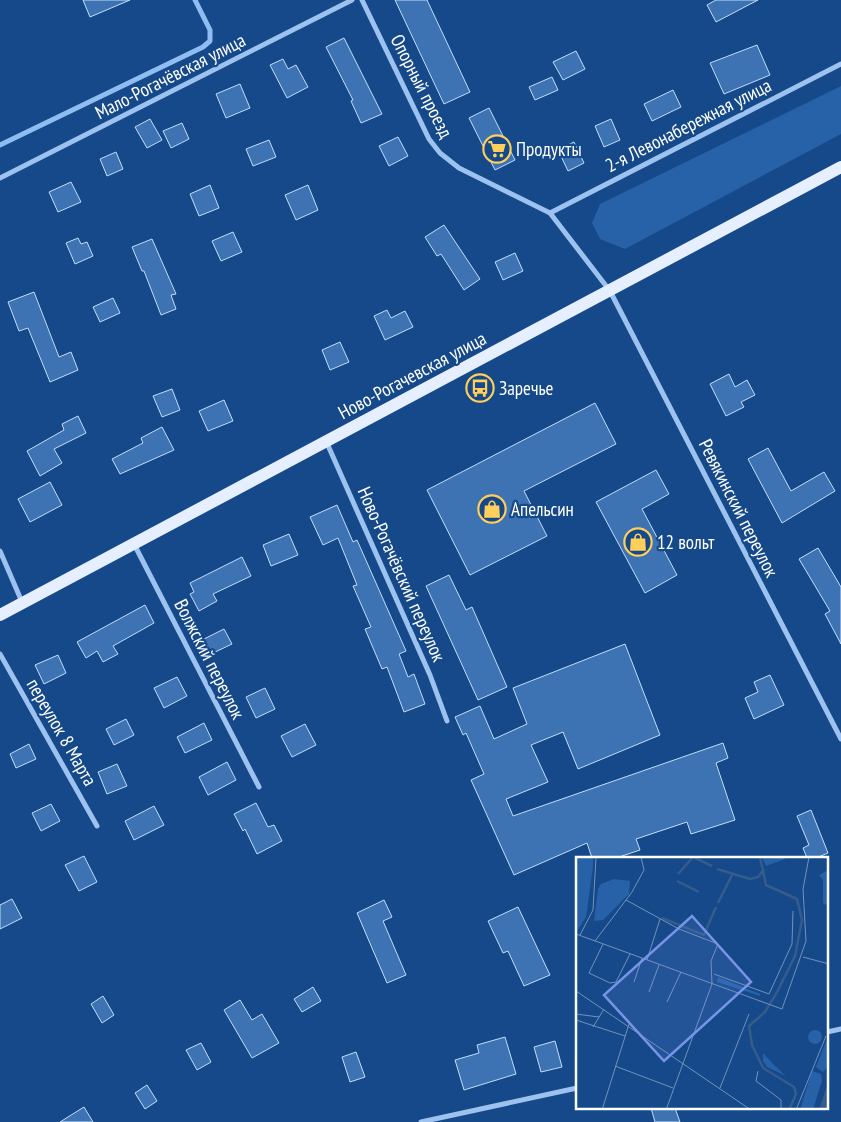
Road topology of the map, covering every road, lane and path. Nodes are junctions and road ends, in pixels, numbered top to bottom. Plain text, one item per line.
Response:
1 (352, 0) edge
2 (362, 0) edge
3 (841, 64) edge
4 (841, 167) edge
5 (0, 178) edge
6 (550, 213) junction
7 (610, 291) junction
8 (326, 441) junction
9 (134, 544) junction
10 (0, 551) edge
11 (23, 602) junction
12 (0, 615) edge
13 (0, 654) edge
14 (447, 721) dead end
15 (841, 739) edge
16 (259, 787) dead end
17 (97, 826) dead end
18 (841, 1029) edge
19 (828, 1032) edge
20 (576, 1088) edge
21 (422, 1122) edge

1 - 5 street, Мало-Рогачёвская улица
2 - 6 street, Опорный проезд
3 - 6 street, 2-я Левонабережная улица
4 - 7 main road, Ново-Рогачевская улица
6 - 7 street, Ревякинский переулок
7 - 8 main road, Ново-Рогачевская улица
7 - 15 street, Ревякинский переулок
8 - 9 main road, Ново-Рогачевская улица
8 - 14 street, Ново-Рогачёвский переулок
9 - 11 main road, Ново-Рогачевская улица
9 - 16 street, Волжский переулок
10 - 11 street
11 - 12 main road, Ново-Рогачевская улица
13 - 17 street, переулок 8 Марта
18 - 19 street
20 - 21 street

